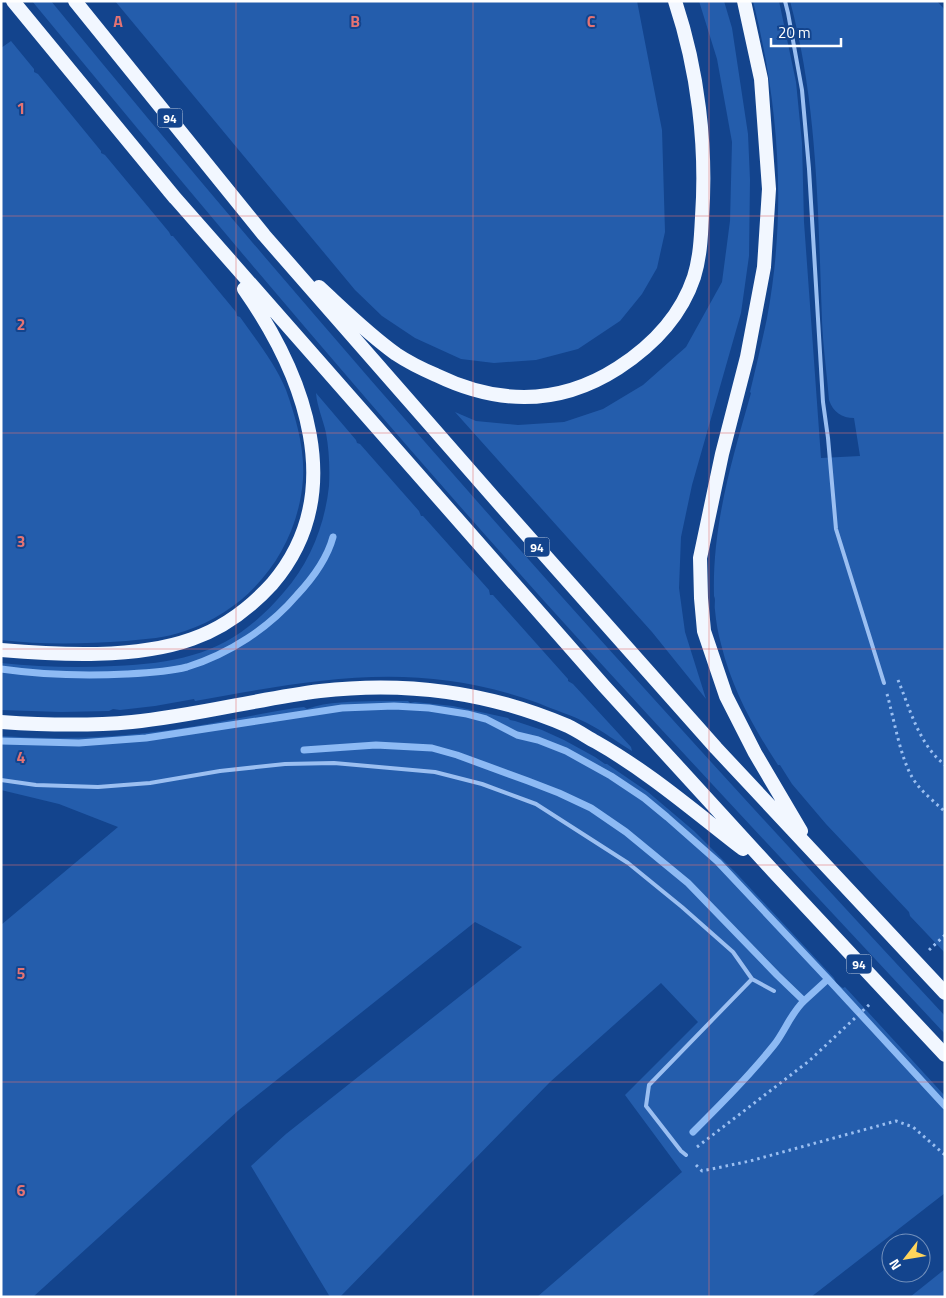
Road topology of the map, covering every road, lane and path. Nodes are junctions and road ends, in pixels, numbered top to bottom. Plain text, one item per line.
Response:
1 (14, 1) edge
2 (75, 1) edge
3 (676, 1) edge
4 (744, 1) edge
5 (785, 1) edge
6 (169, 191) junction
7 (264, 235) junction
8 (1, 650) edge
9 (897, 675) dead end
10 (884, 683) joint
11 (1, 722) edge
12 (945, 765) edge
13 (1, 780) edge
14 (945, 812) edge
15 (816, 855) junction
16 (774, 872) junction
17 (752, 979) junction
18 (774, 991) dead end
19 (945, 993) edge
20 (837, 1035) dead end
21 (945, 1055) edge
22 (686, 1155) junction
23 (945, 1155) edge

1 - 6 highway
2 - 7 highway, 94
3 - 7 highway
4 - 15 highway
5 - 10 lane
6 - 8 highway
6 - 16 highway
7 - 15 highway, 94
9 - 12 path
10 - 14 path
11 - 16 highway, 94
13 - 17 lane
15 - 19 highway, 94
16 - 21 highway, 94
17 - 18 lane
17 - 22 lane
20 - 22 path
22 - 23 path

